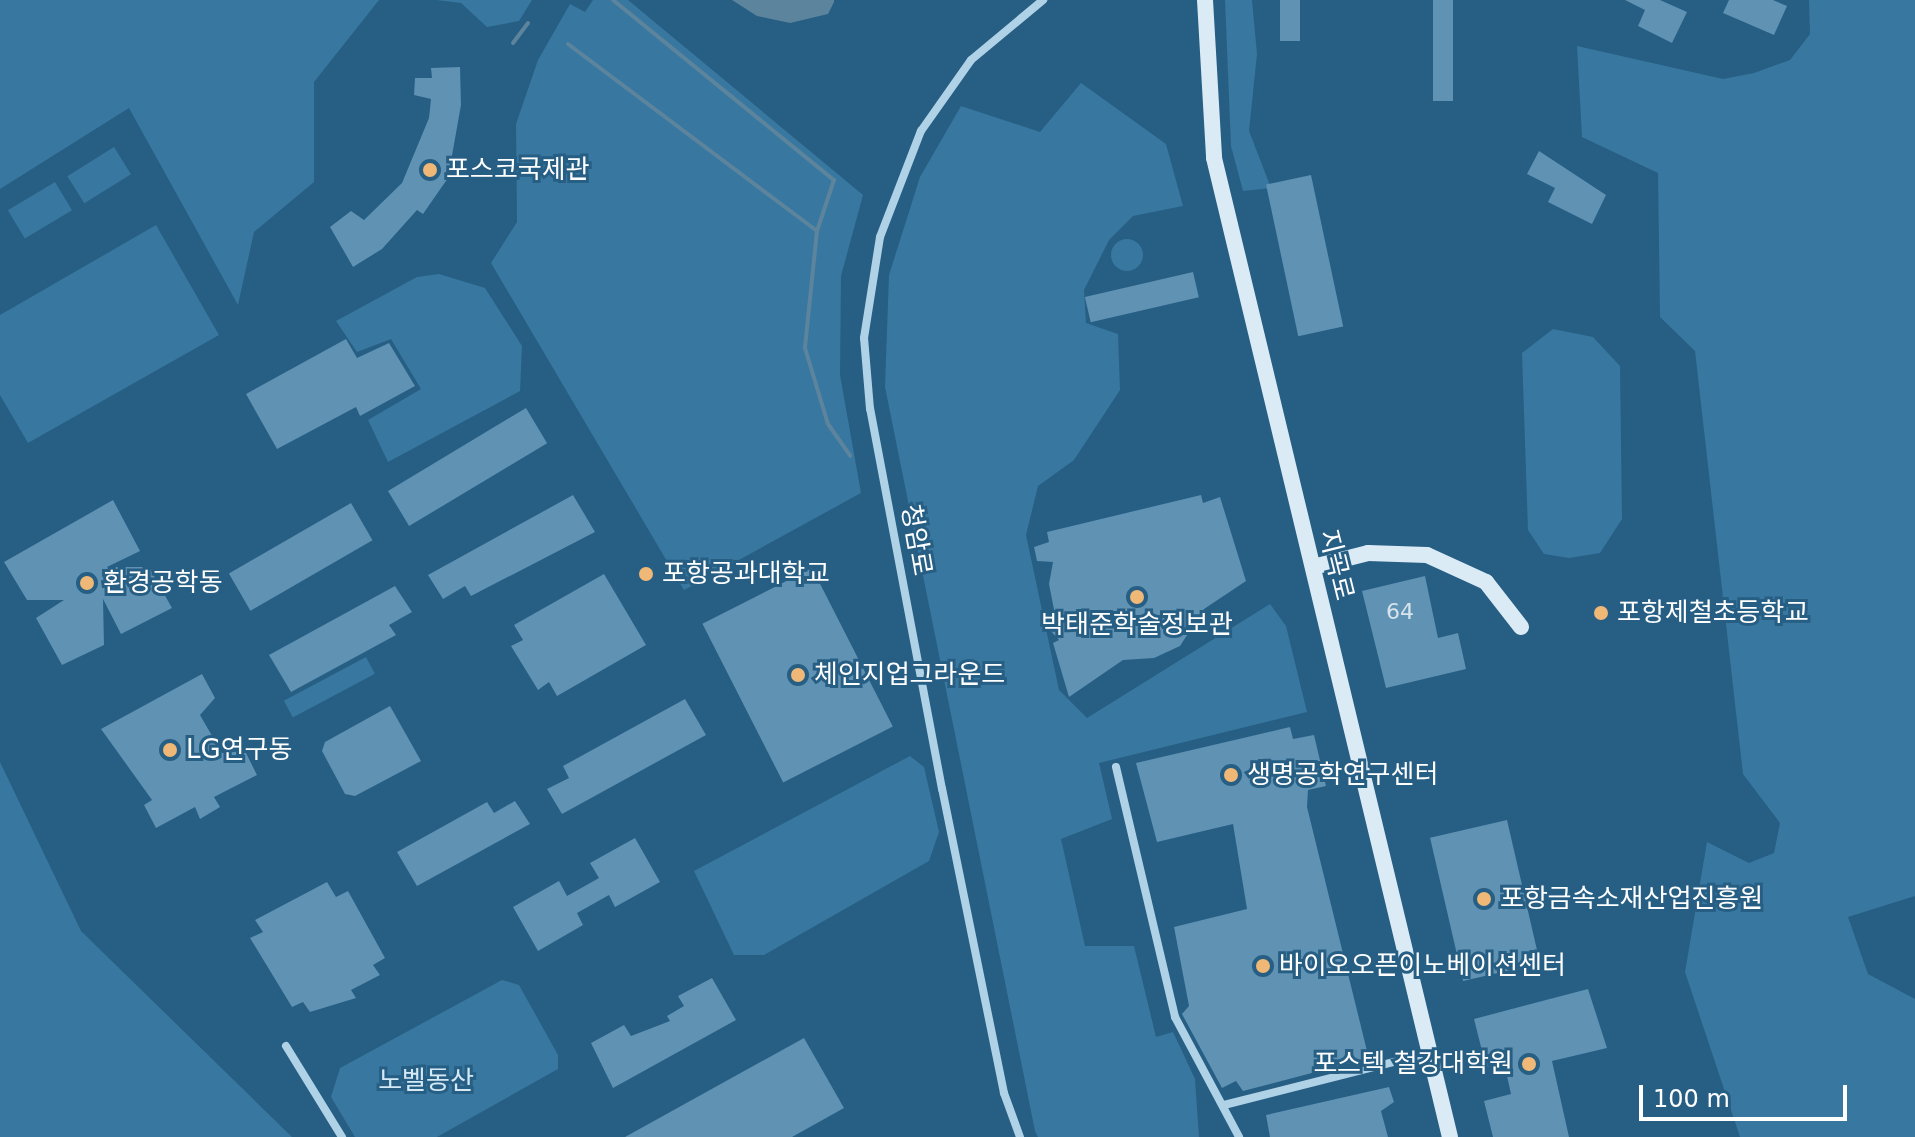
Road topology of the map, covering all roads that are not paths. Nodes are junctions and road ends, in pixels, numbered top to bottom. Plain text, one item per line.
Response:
1 (1043, 0) edge
2 (1205, 0) edge
3 (1313, 567) junction
4 (1521, 627) dead end
5 (1116, 767) dead end
6 (286, 1046) dead end
7 (1430, 1053) junction
8 (1224, 1105) junction
9 (342, 1137) edge
10 (1020, 1137) edge
11 (1239, 1137) edge
12 (1450, 1137) edge

1 - 10 street, 청암로
2 - 3 street, 지곡로
3 - 4 street
3 - 7 street, 지곡로
5 - 8 street
6 - 9 street
7 - 8 street
7 - 12 street, 지곡로
8 - 11 street

